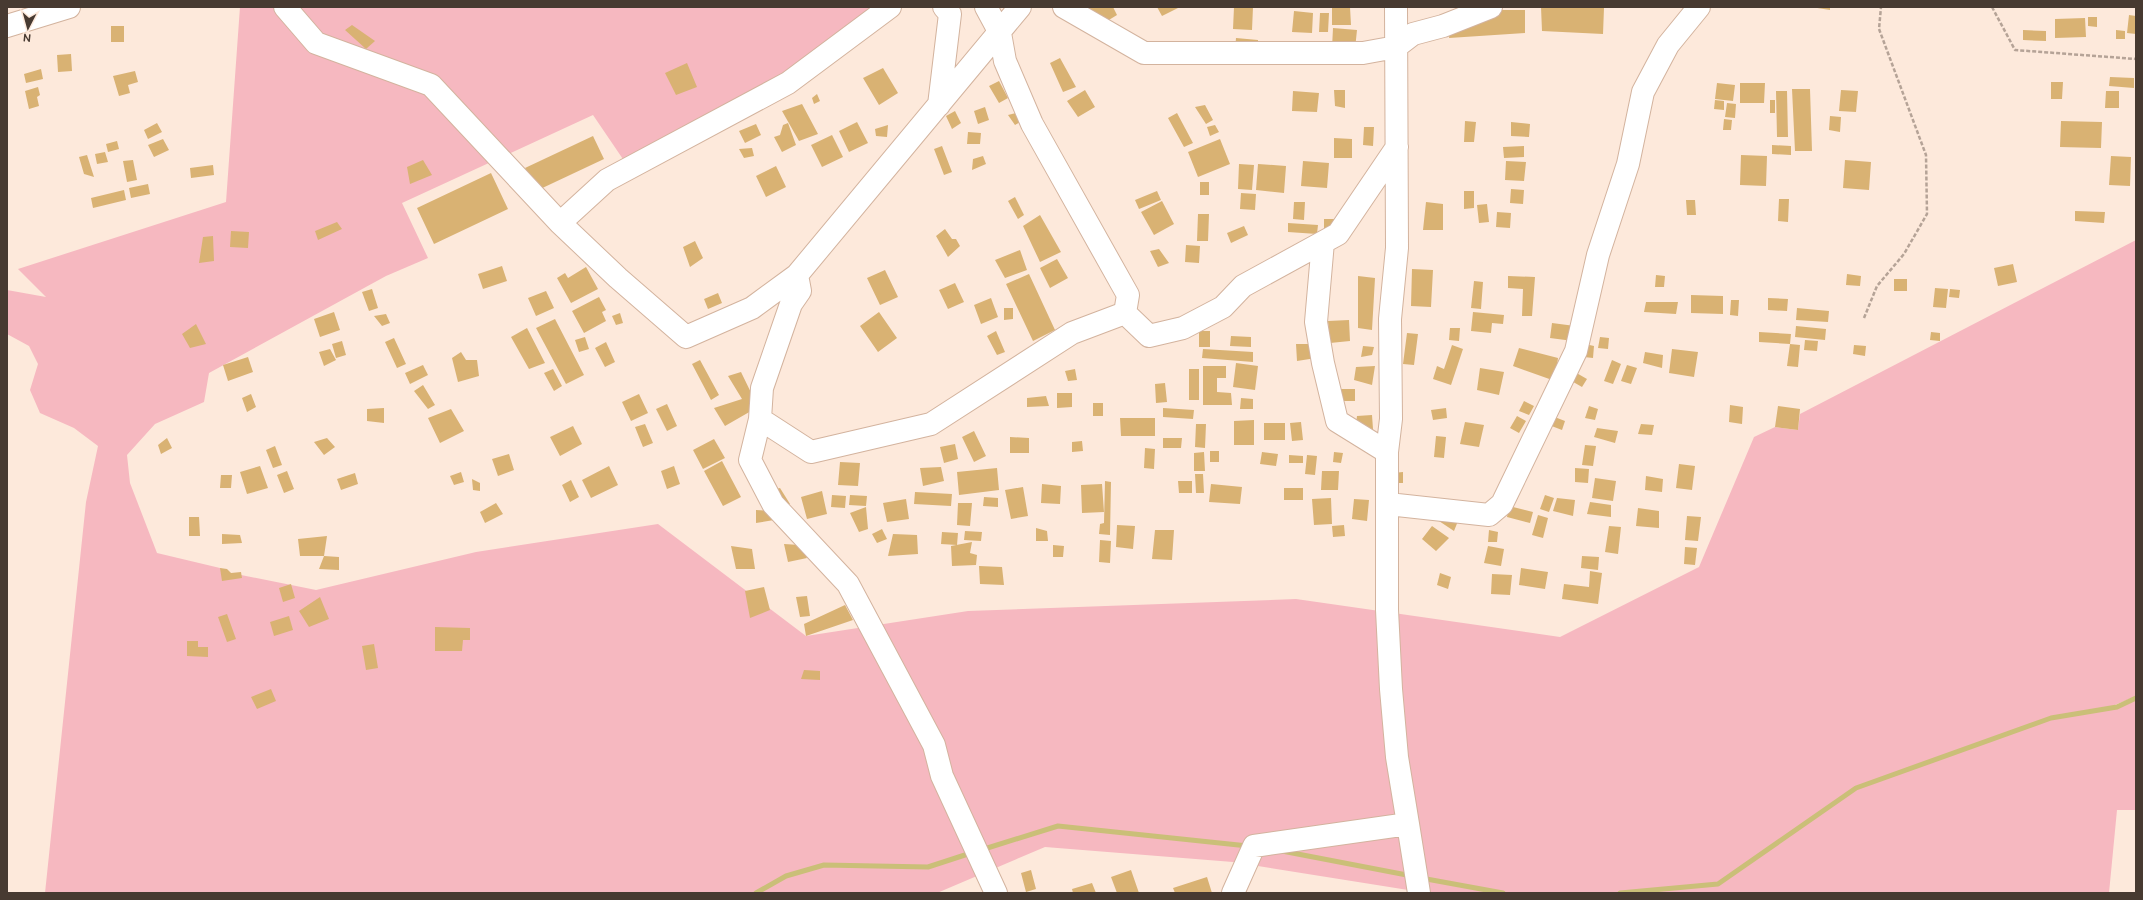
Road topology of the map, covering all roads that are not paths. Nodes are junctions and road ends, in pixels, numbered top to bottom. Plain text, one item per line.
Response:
1 (69, 7) edge
2 (285, 7) edge
3 (890, 7) edge
4 (944, 7) edge
5 (986, 7) edge
6 (1020, 7) edge
7 (1064, 7) edge
8 (1396, 7) edge
9 (1491, 7) edge
10 (1700, 7) edge
11 (7, 26) edge
12 (1000, 33) junction
13 (1396, 47) junction
14 (939, 105) junction
15 (1397, 147) junction
16 (560, 223) junction
17 (1323, 242) junction
18 (797, 275) junction
19 (1125, 313) junction
20 (760, 418) junction
21 (1387, 452) junction
22 (1388, 504) junction
23 (1408, 824) junction
24 (996, 893) edge
25 (1233, 893) edge
26 (1419, 893) edge

1 - 11 street
2 - 16 street
3 - 16 street
4 - 14 street
5 - 12 street
6 - 12 street
7 - 13 street
8 - 13 street
9 - 13 street
10 - 22 street
12 - 14 street
12 - 19 street
13 - 15 street
14 - 18 street
15 - 17 street
15 - 21 street
16 - 18 street
17 - 19 street
17 - 21 street
18 - 20 street
19 - 20 street
20 - 24 street
21 - 22 street
22 - 23 street
23 - 25 street
23 - 26 street

